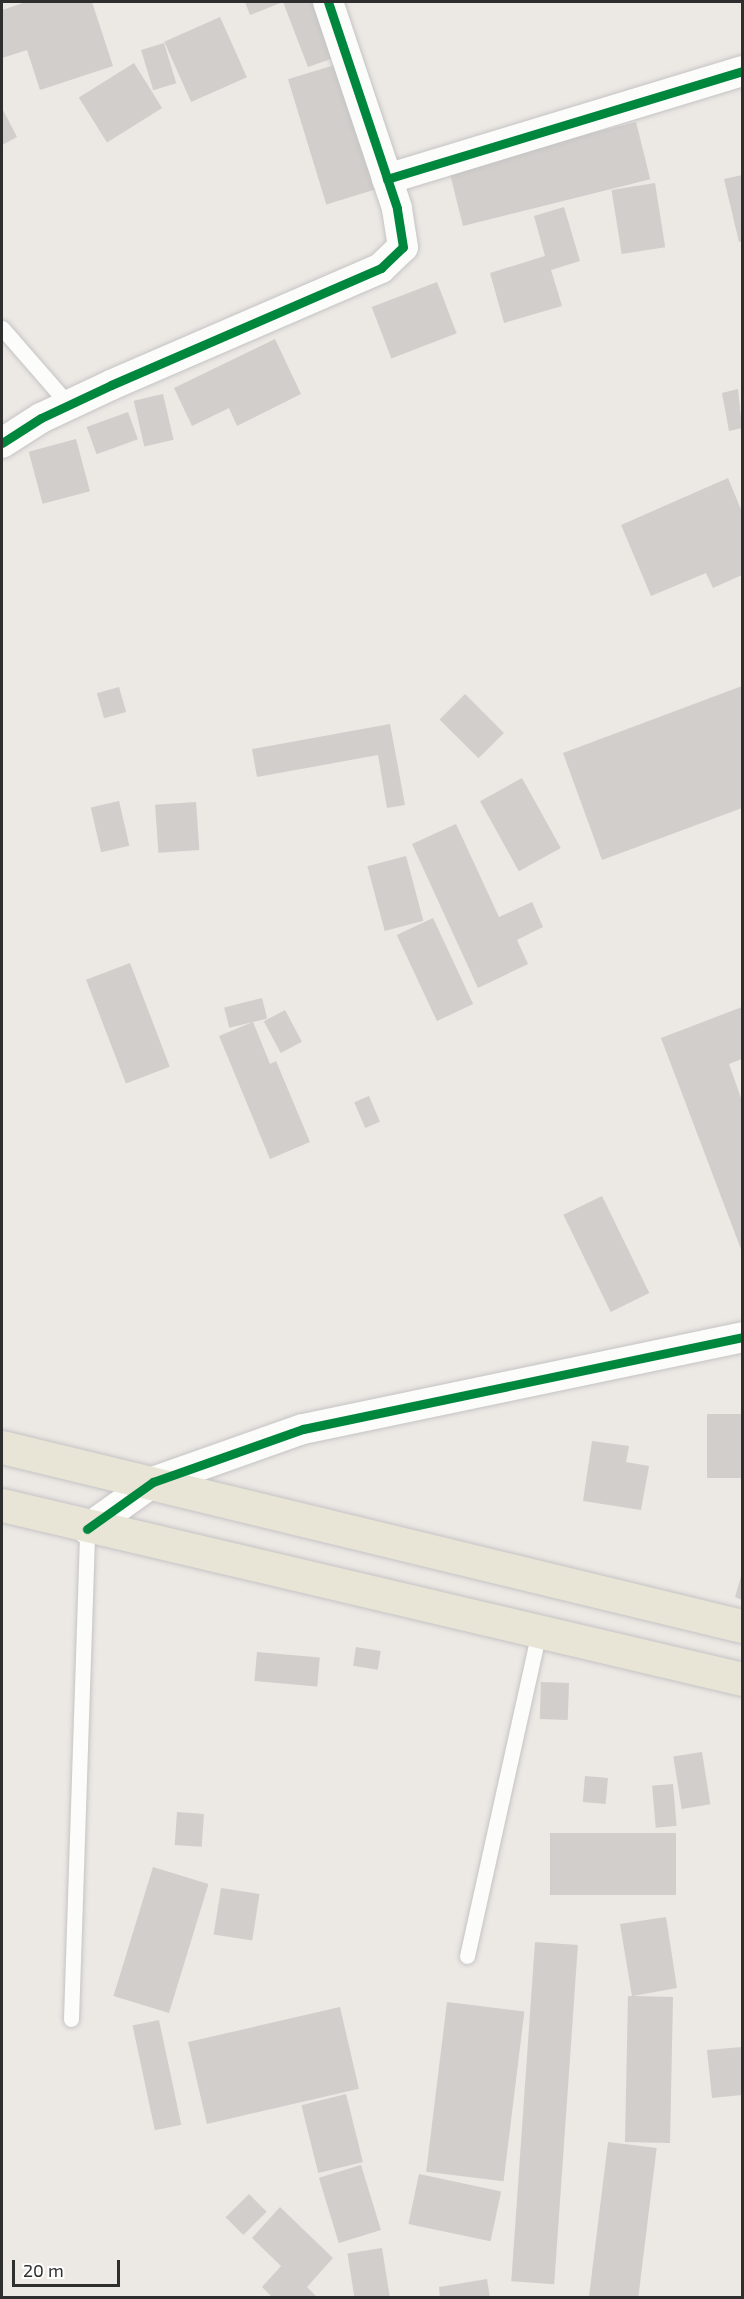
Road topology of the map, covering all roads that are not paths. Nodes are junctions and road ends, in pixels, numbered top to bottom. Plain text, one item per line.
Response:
1 (328, 2) edge
2 (742, 70) edge
3 (387, 179) junction
4 (2, 328) edge
5 (69, 405) junction
6 (2, 443) edge
7 (742, 1337) edge
8 (2, 1447) edge
9 (153, 1482) junction
10 (2, 1505) edge
11 (87, 1529) junction
12 (742, 1626) edge
13 (539, 1632) junction
14 (742, 1679) edge
15 (467, 1956) dead end
16 (71, 2019) dead end

1 - 3 street
2 - 3 street
3 - 5 street
4 - 5 lane
5 - 6 street
7 - 9 street
8 - 9 main road
9 - 11 street
9 - 12 main road
10 - 11 main road
11 - 13 main road
11 - 16 lane
13 - 14 main road
13 - 15 lane

